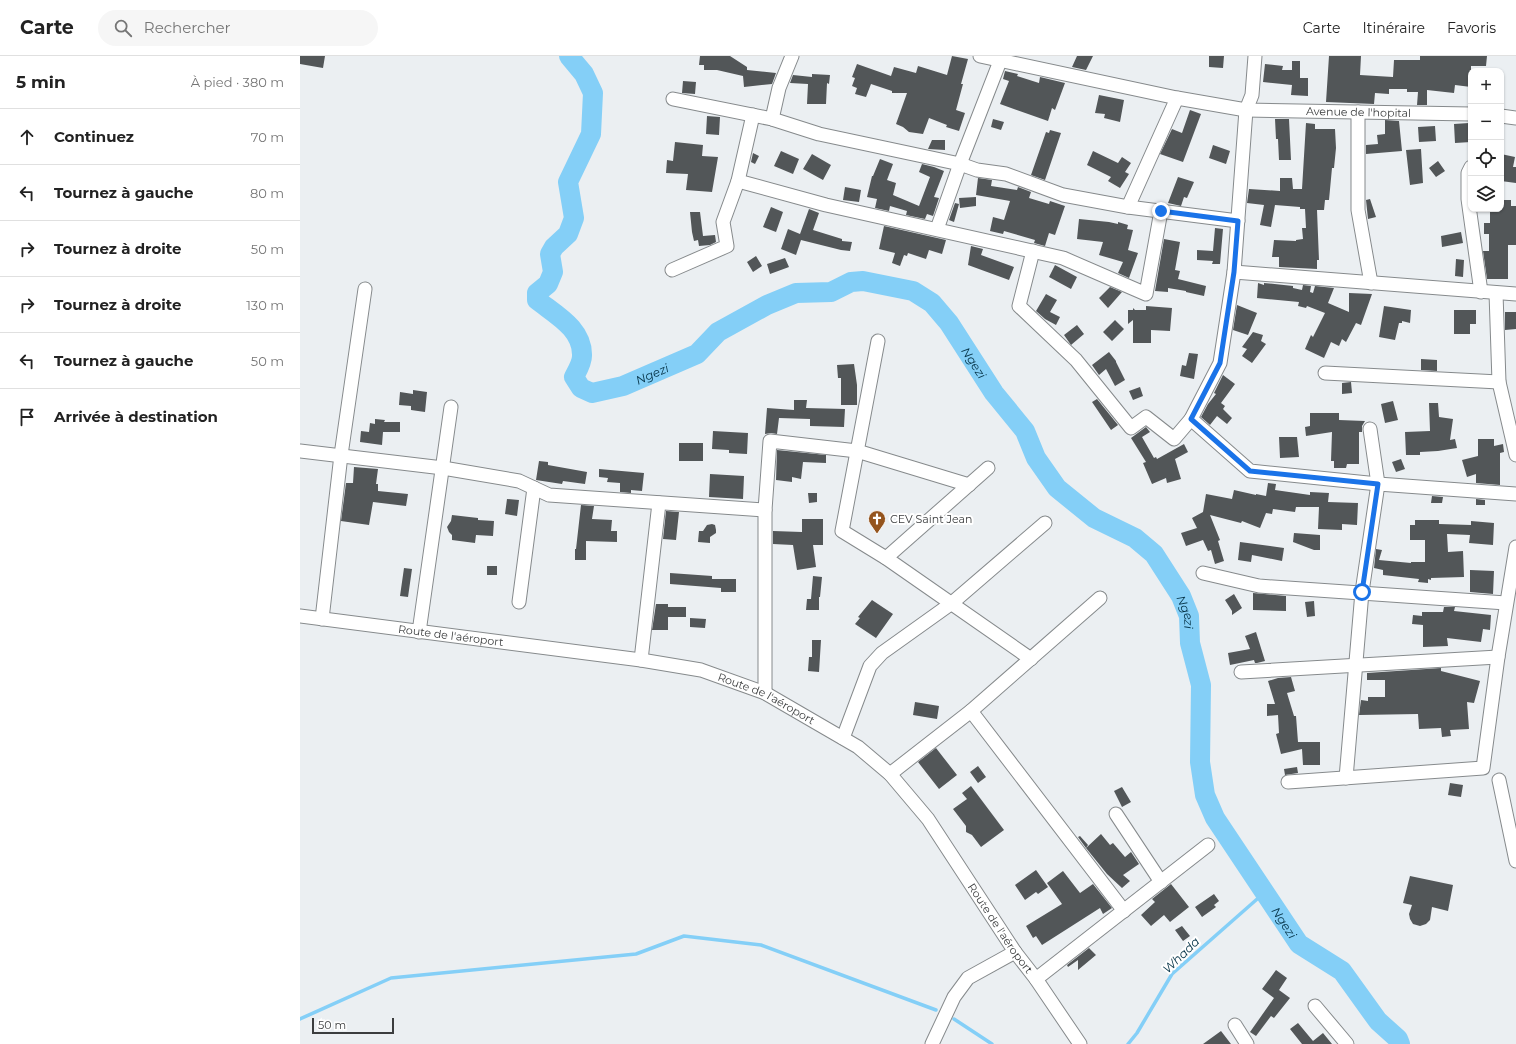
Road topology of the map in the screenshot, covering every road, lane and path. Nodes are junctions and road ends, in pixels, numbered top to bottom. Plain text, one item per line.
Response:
1 (792, 56) edge
2 (980, 56) edge
3 (1255, 56) edge
4 (1001, 58) edge
5 (1177, 98) junction
6 (673, 99) dead end
7 (1246, 110) junction
8 (1358, 112) junction
9 (1468, 114) edge
10 (753, 115) junction
11 (1504, 116) edge
12 (1516, 118) edge
13 (772, 119) junction
14 (960, 164) junction
15 (1468, 176) edge
16 (738, 182) junction
17 (1128, 207) junction
18 (1161, 211) junction
19 (1238, 221) junction
20 (937, 229) junction
21 (1033, 251) junction
22 (672, 270) dead end
23 (1234, 272) junction
24 (1371, 283) junction
25 (365, 289) dead end
26 (1481, 292) junction
27 (1496, 293) junction
28 (1516, 294) edge
29 (878, 341) dead end
30 (1325, 373) dead end
31 (1499, 382) junction
32 (451, 407) dead end
33 (1191, 419) junction
34 (1370, 429) dead end
35 (300, 450) edge
36 (856, 451) junction
37 (342, 455) junction
38 (1516, 455) edge
39 (443, 468) junction
40 (988, 468) dead end
41 (1378, 484) junction
42 (969, 485) junction
43 (534, 488) junction
44 (1516, 494) edge
45 (659, 503) junction
46 (765, 510) junction
47 (1045, 523) dead end
48 (1516, 547) edge
49 (886, 558) junction
50 (1203, 573) dead end
51 (1362, 592) junction
52 (1100, 598) dead end
53 (519, 602) dead end
54 (952, 603) junction
55 (1506, 603) junction
56 (300, 616) edge
57 (322, 619) junction
58 (419, 632) junction
59 (1498, 657) junction
60 (1031, 659) junction
61 (641, 660) junction
62 (1355, 665) junction
63 (1241, 672) dead end
64 (765, 694) junction
65 (971, 712) junction
66 (843, 738) junction
67 (890, 774) junction
68 (1346, 778) junction
69 (1499, 780) dead end
70 (1288, 782) dead end
71 (1116, 814) dead end
72 (1208, 844) dead end
73 (1516, 861) edge
74 (1161, 882) junction
75 (1124, 911) junction
76 (1015, 952) junction
77 (1036, 979) junction
78 (1315, 1006) dead end
79 (1235, 1025) dead end
80 (932, 1044) edge
81 (1080, 1044) edge
82 (1247, 1044) edge
83 (1347, 1044) edge

1 - 13 street
2 - 4 street, Avenue de l'hopital
3 - 7 street
4 - 5 street, Avenue de l'hopital
4 - 14 street
5 - 7 street, Avenue de l'hopital
5 - 17 street
6 - 10 street
7 - 8 street, Avenue de l'hopital
7 - 19 street
8 - 9 street, Avenue de l'hopital
8 - 24 street
10 - 13 street
10 - 16 street
11 - 12 street
13 - 14 street
14 - 17 street
14 - 20 street
15 - 26 street
16 - 20 street
16 - 22 street
17 - 18 street
18 - 19 street
18 - 21 street
19 - 23 street
20 - 21 street
21 - 33 street
23 - 24 street
23 - 33 street
24 - 26 street
25 - 37 street
26 - 27 street
27 - 28 street
27 - 31 street
29 - 36 street
30 - 31 street
31 - 38 street
32 - 39 street
33 - 41 street
34 - 41 street
35 - 37 street
36 - 42 street
36 - 46 street
36 - 49 street
37 - 39 street
37 - 57 street
39 - 43 street
39 - 58 street
40 - 42 street
41 - 44 street
41 - 51 street
42 - 49 street
43 - 45 street
43 - 53 street
45 - 46 street
45 - 61 street
46 - 64 street
47 - 54 street
48 - 55 street
49 - 54 street
50 - 51 street
51 - 55 street
51 - 62 street
52 - 60 street
54 - 60 street
54 - 66 street
55 - 59 street
56 - 57 street, Route de l'aéroport
57 - 58 street, Route de l'aéroport
58 - 61 street, Route de l'aéroport
59 - 62 street
59 - 68 street
60 - 65 street
61 - 64 street, Route de l'aéroport
62 - 63 street
62 - 68 street
64 - 66 street, Route de l'aéroport
65 - 67 street
65 - 75 street
66 - 67 street, Route de l'aéroport
67 - 76 street, Route de l'aéroport
68 - 70 street
69 - 73 street
71 - 74 street
72 - 74 street
74 - 75 street
75 - 77 street
76 - 77 street, Route de l'aéroport
76 - 80 street
77 - 81 street, Route de l'aéroport
78 - 83 street
79 - 82 street

